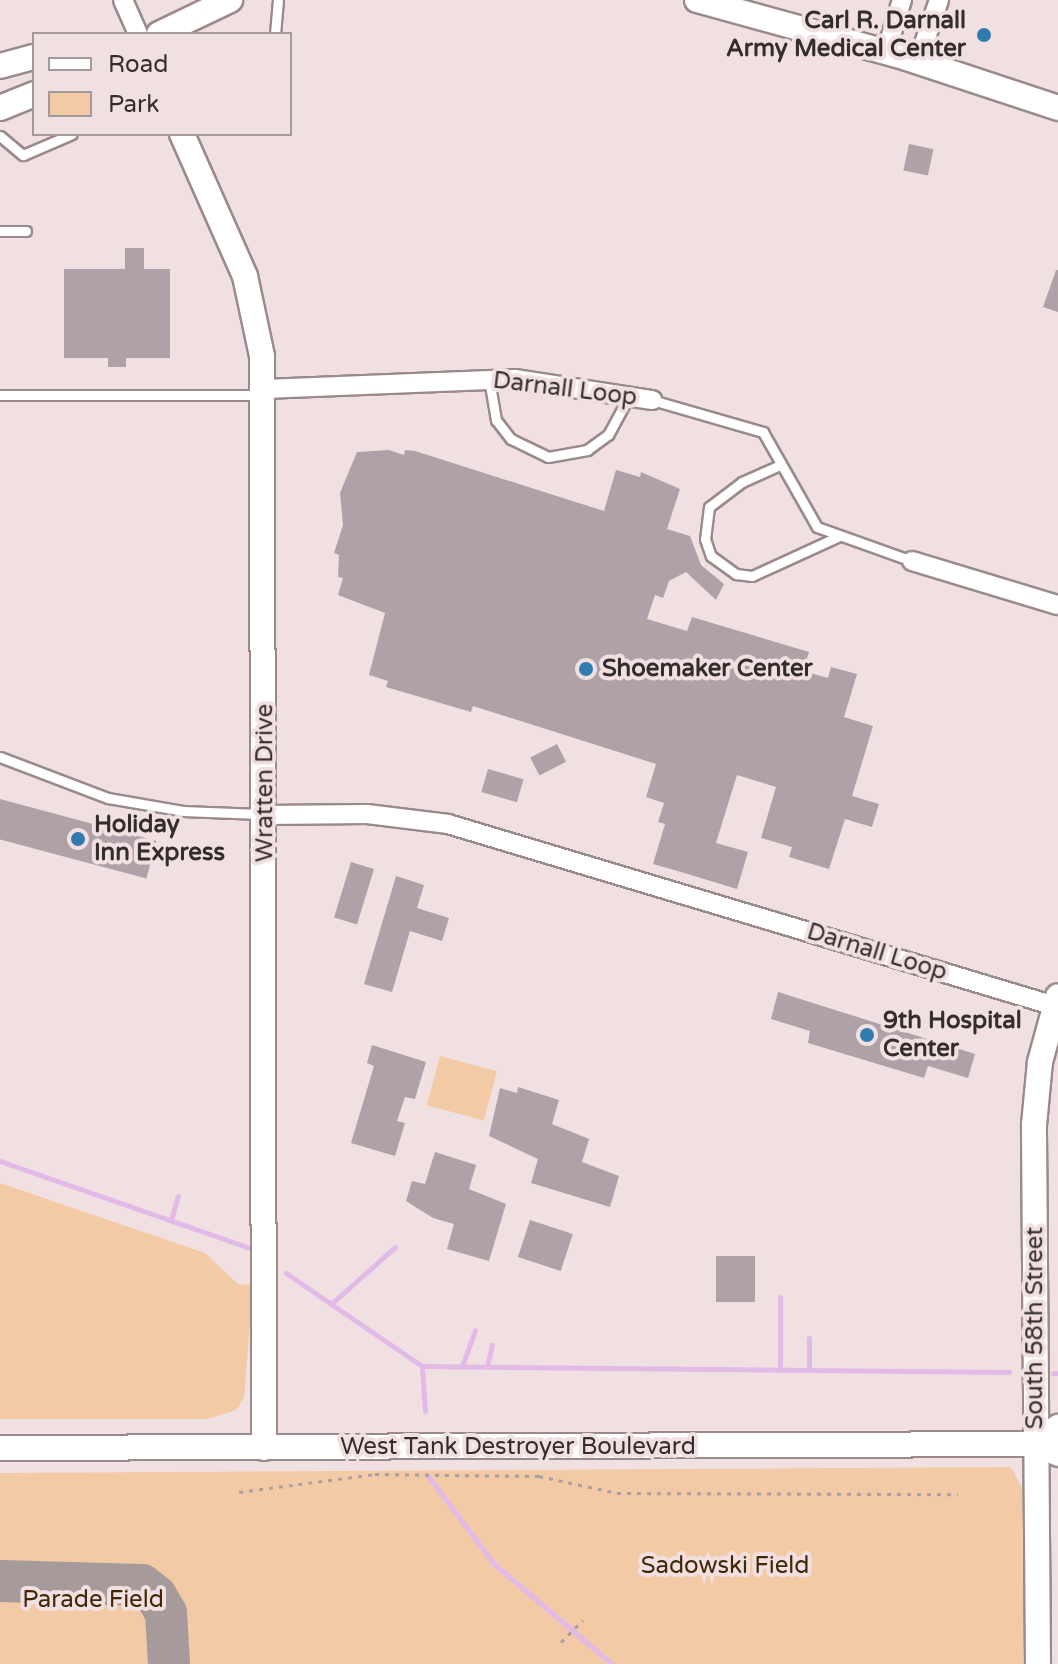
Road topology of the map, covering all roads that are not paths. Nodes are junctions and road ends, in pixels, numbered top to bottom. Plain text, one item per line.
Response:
1 (123, 0) edge
2 (230, 0) edge
3 (278, 0) edge
4 (697, 0) edge
5 (902, 0) edge
6 (939, 0) edge
7 (137, 32) edge
8 (163, 32) edge
9 (275, 32) edge
10 (886, 52) junction
11 (32, 58) edge
12 (918, 61) junction
13 (0, 66) edge
14 (32, 95) edge
15 (0, 108) edge
16 (1058, 108) edge
17 (0, 136) edge
18 (67, 136) edge
19 (183, 136) edge
20 (0, 231) edge
21 (26, 231) dead end
22 (489, 379) junction
23 (264, 389) junction
24 (0, 395) edge
25 (629, 396) junction
26 (652, 400) joint
27 (780, 465) junction
28 (837, 537) junction
29 (912, 561) joint
30 (1058, 605) edge
31 (0, 757) edge
32 (266, 815) junction
33 (1056, 1001) edge
34 (1058, 1427) edge
35 (0, 1448) edge
36 (264, 1448) junction
37 (1047, 1449) edge
38 (1038, 1664) edge

1 - 7 street
2 - 8 street
3 - 9 lane
4 - 10 street
5 - 10 street
6 - 12 street
10 - 12 street
11 - 13 street
12 - 16 street
14 - 15 street
17 - 18 lane
19 - 23 street, Wratten Drive
20 - 21 lane
22 - 23 street, Darnall Loop
22 - 25 street, Darnall Loop
22 - 25 lane
23 - 24 lane, Darnall Loop
23 - 32 street, Wratten Drive
25 - 26 street, Darnall Loop
26 - 27 lane, Darnall Loop
27 - 28 lane, Darnall Loop
27 - 28 lane
28 - 29 lane, Darnall Loop
29 - 30 street, Darnall Loop
31 - 32 lane, Darnall Loop
32 - 33 street, Darnall Loop
32 - 36 street, Wratten Drive
33 - 37 street, South 58th Street
34 - 37 street
35 - 36 street, West Tank Destroyer Boulevard
36 - 37 street, West Tank Destroyer Boulevard
37 - 38 street, South 58th Street

